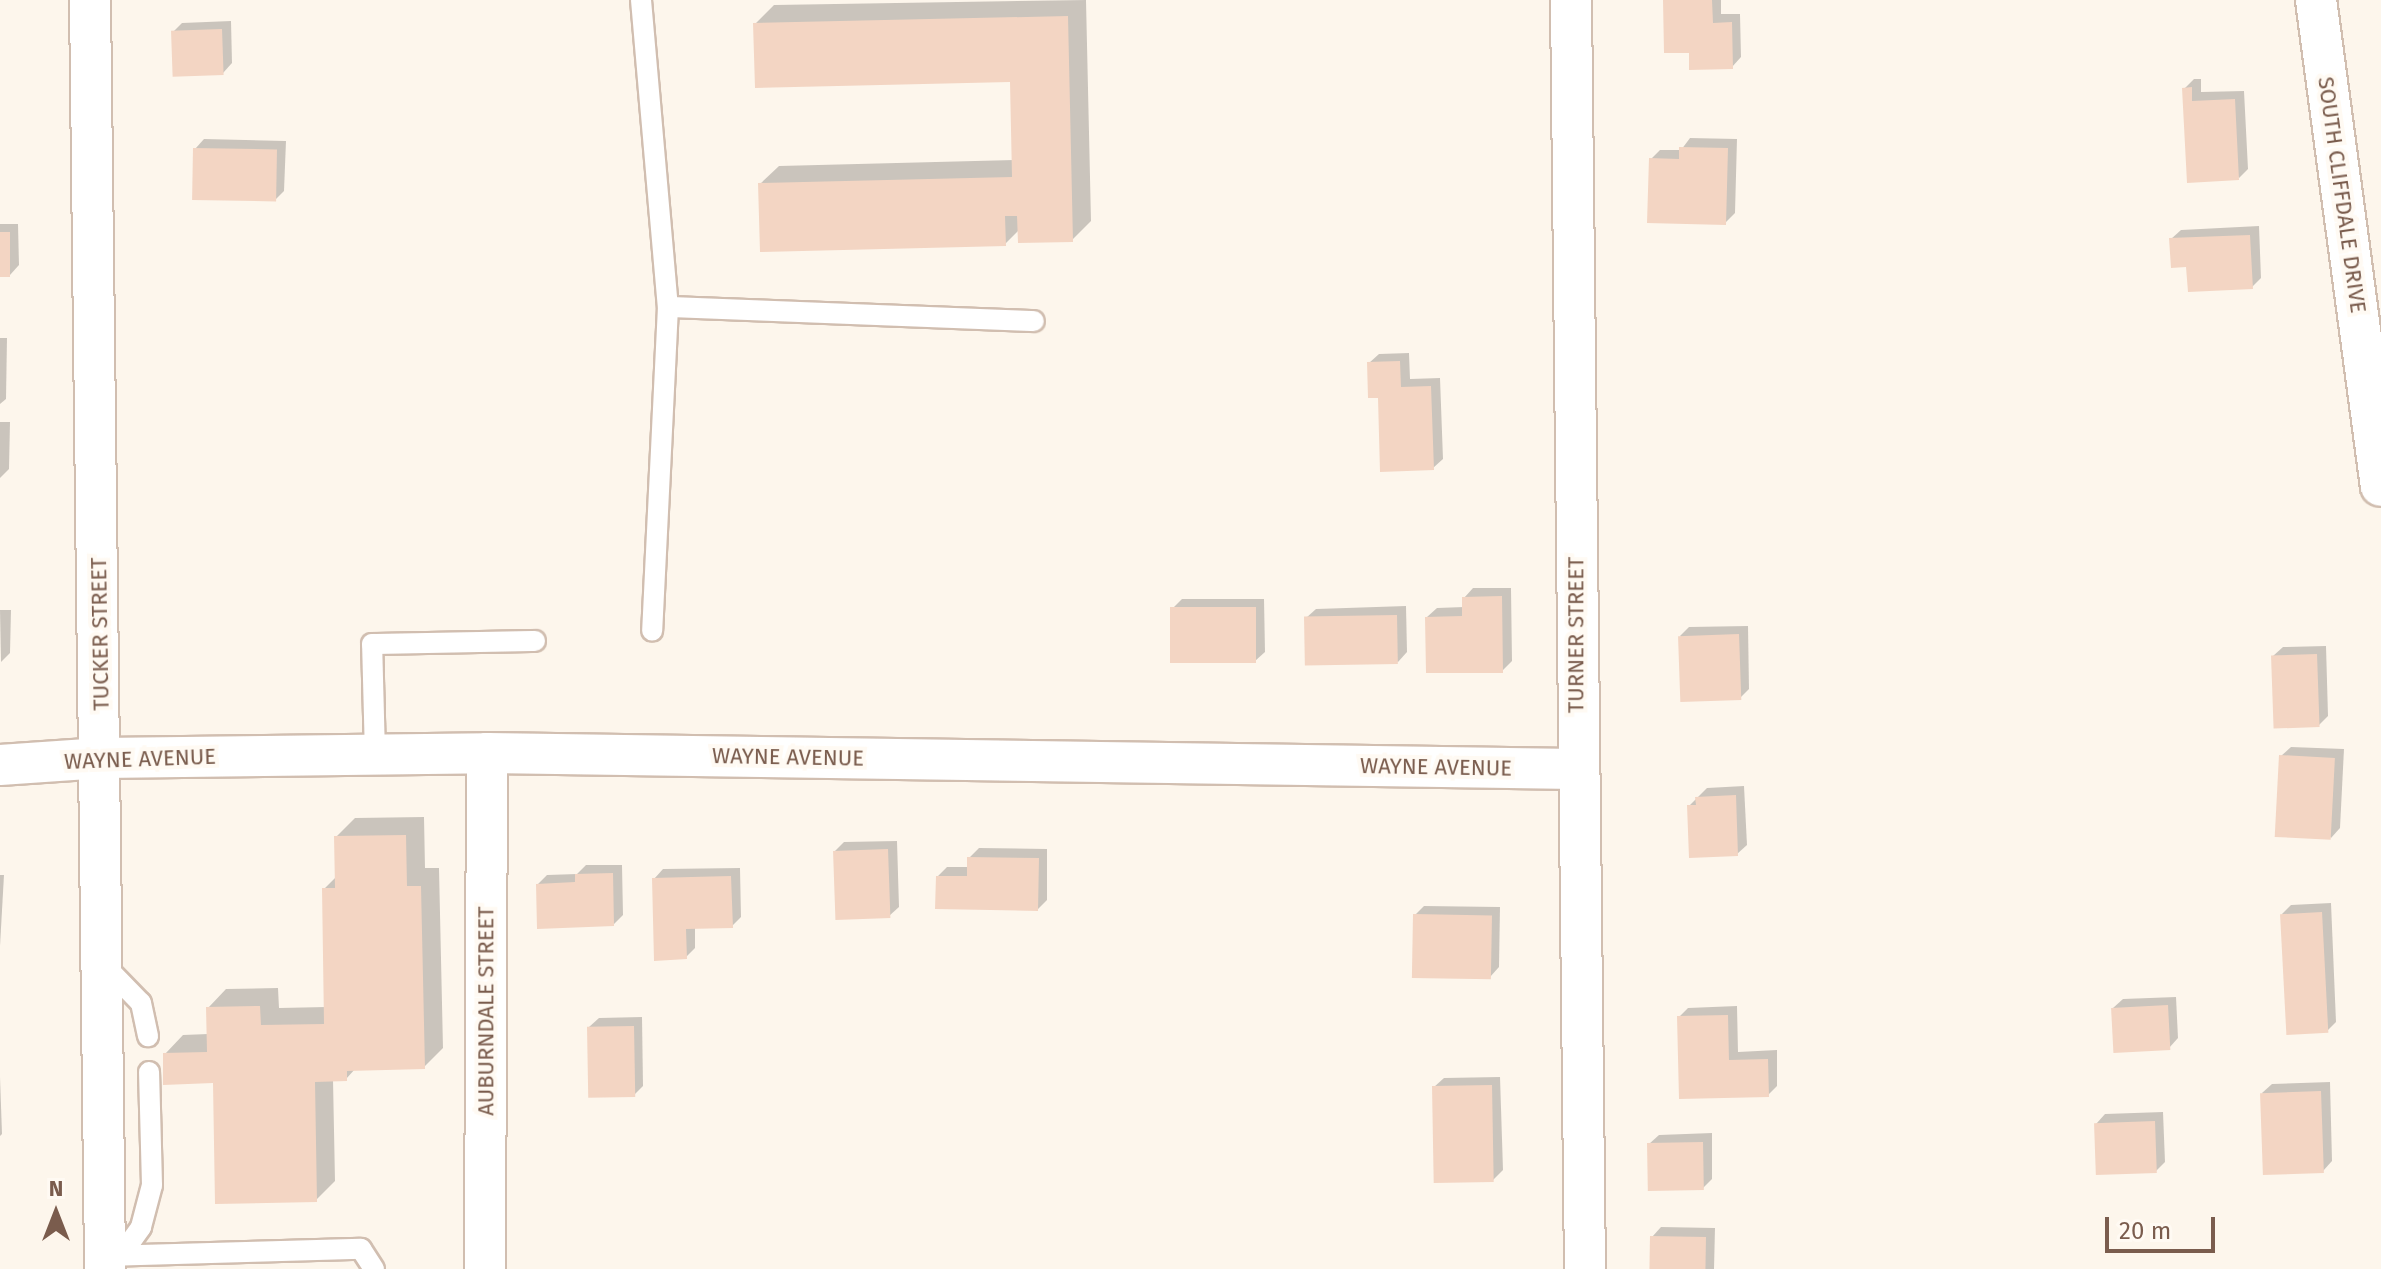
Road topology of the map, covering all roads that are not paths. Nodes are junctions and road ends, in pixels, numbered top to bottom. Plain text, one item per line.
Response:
1 (90, 0) edge
2 (641, 0) edge
3 (1571, 0) edge
4 (2316, 0) edge
5 (668, 307) junction
6 (1034, 321) dead end
7 (2381, 486) edge
8 (652, 631) dead end
9 (535, 641) dead end
10 (487, 753) junction
11 (375, 755) junction
12 (102, 758) junction
13 (0, 765) edge
14 (1576, 769) junction
15 (104, 965) junction
16 (148, 1036) dead end
17 (149, 1072) dead end
18 (111, 1260) edge
19 (374, 1269) edge
20 (485, 1269) edge
21 (1585, 1269) edge

1 - 12 street, TUCKER STREET
2 - 5 lane
3 - 14 street, TURNER STREET
4 - 7 street, SOUTH CLIFFDALE DRIVE
5 - 6 lane
5 - 8 lane
9 - 11 lane
10 - 11 street, WAYNE AVENUE
10 - 14 street, WAYNE AVENUE
10 - 20 street, AUBURNDALE STREET
11 - 12 street, WAYNE AVENUE
12 - 13 street, WAYNE AVENUE
12 - 15 street, TUCKER STREET
14 - 21 street, TURNER STREET
15 - 16 lane
15 - 18 street, TUCKER STREET
17 - 18 lane
18 - 19 lane

